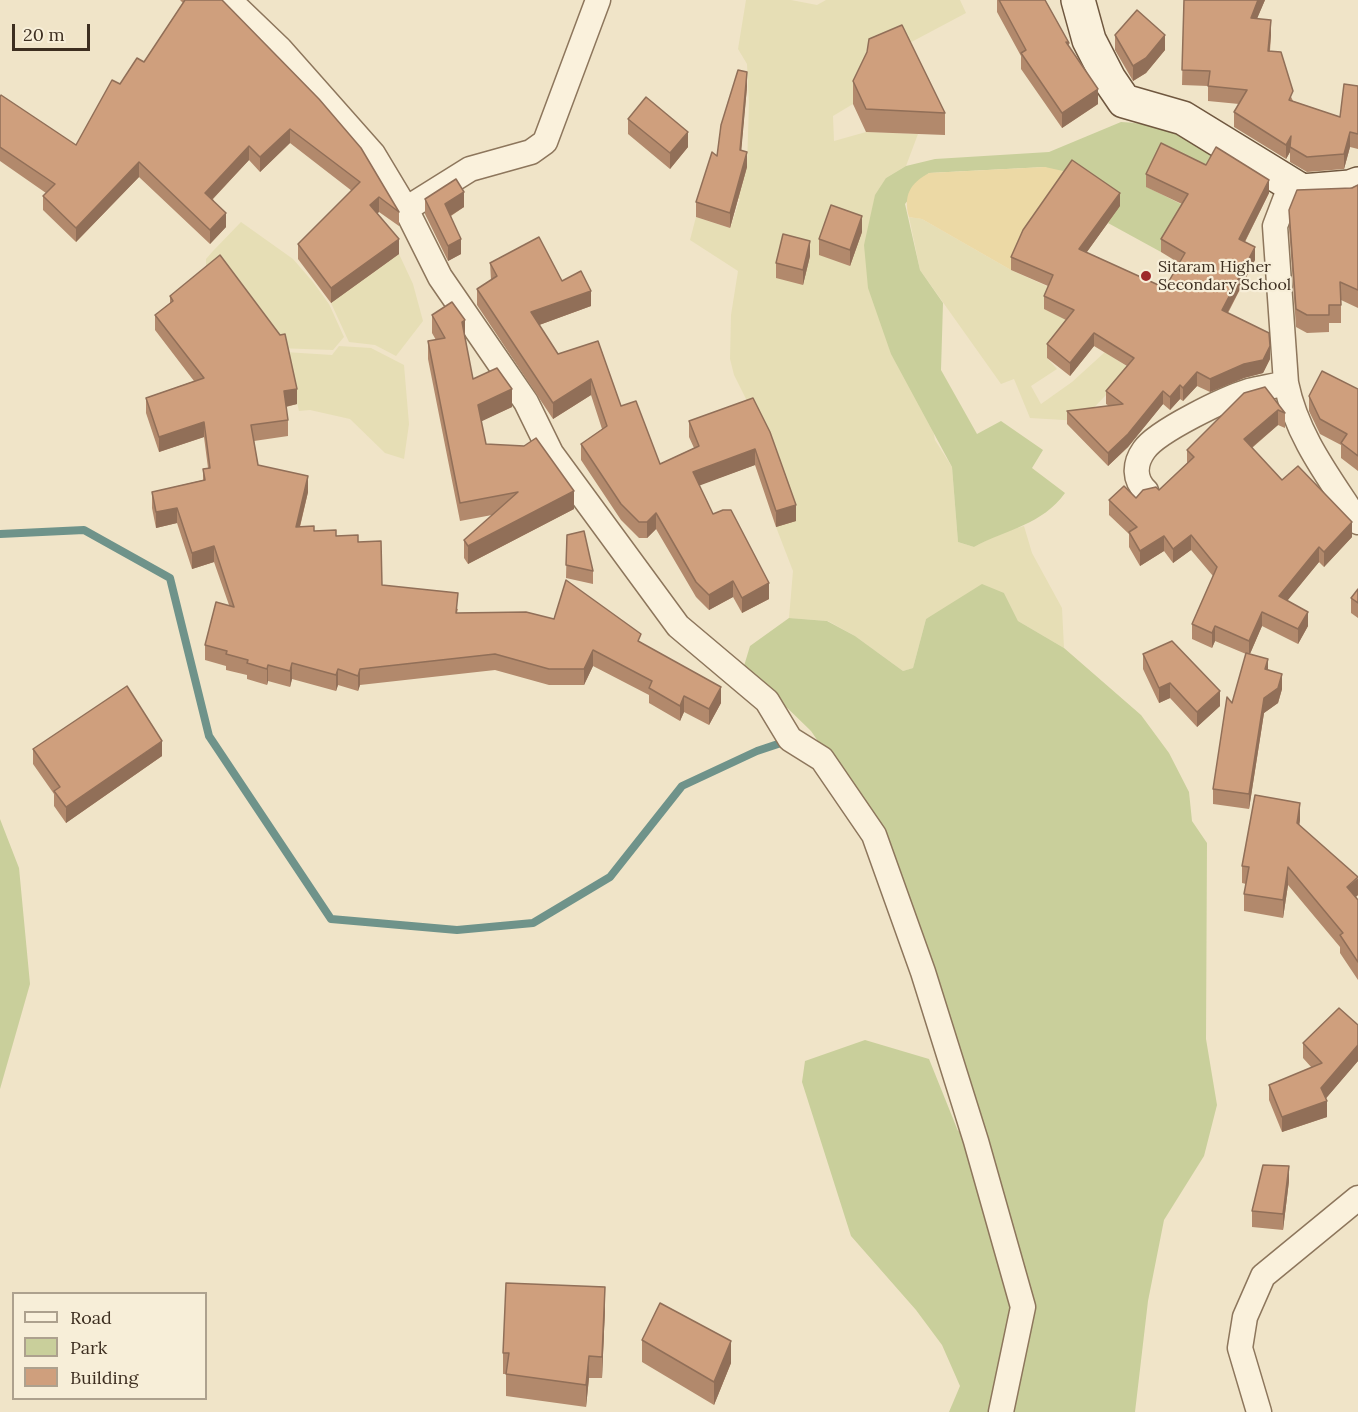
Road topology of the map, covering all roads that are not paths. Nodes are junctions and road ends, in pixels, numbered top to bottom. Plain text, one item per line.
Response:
1 (229, 0) edge
2 (598, 0) edge
3 (1078, 0) edge
4 (1292, 184) junction
5 (1358, 184) edge
6 (406, 209) junction
7 (1286, 383) junction
8 (1146, 491) edge
9 (1358, 522) edge
10 (1358, 1198) edge
11 (1001, 1412) edge
12 (1259, 1412) edge

1 - 6 street
2 - 6 street
3 - 4 main road
4 - 5 main road
4 - 7 street
6 - 11 street
7 - 8 street
7 - 9 street
10 - 12 street

